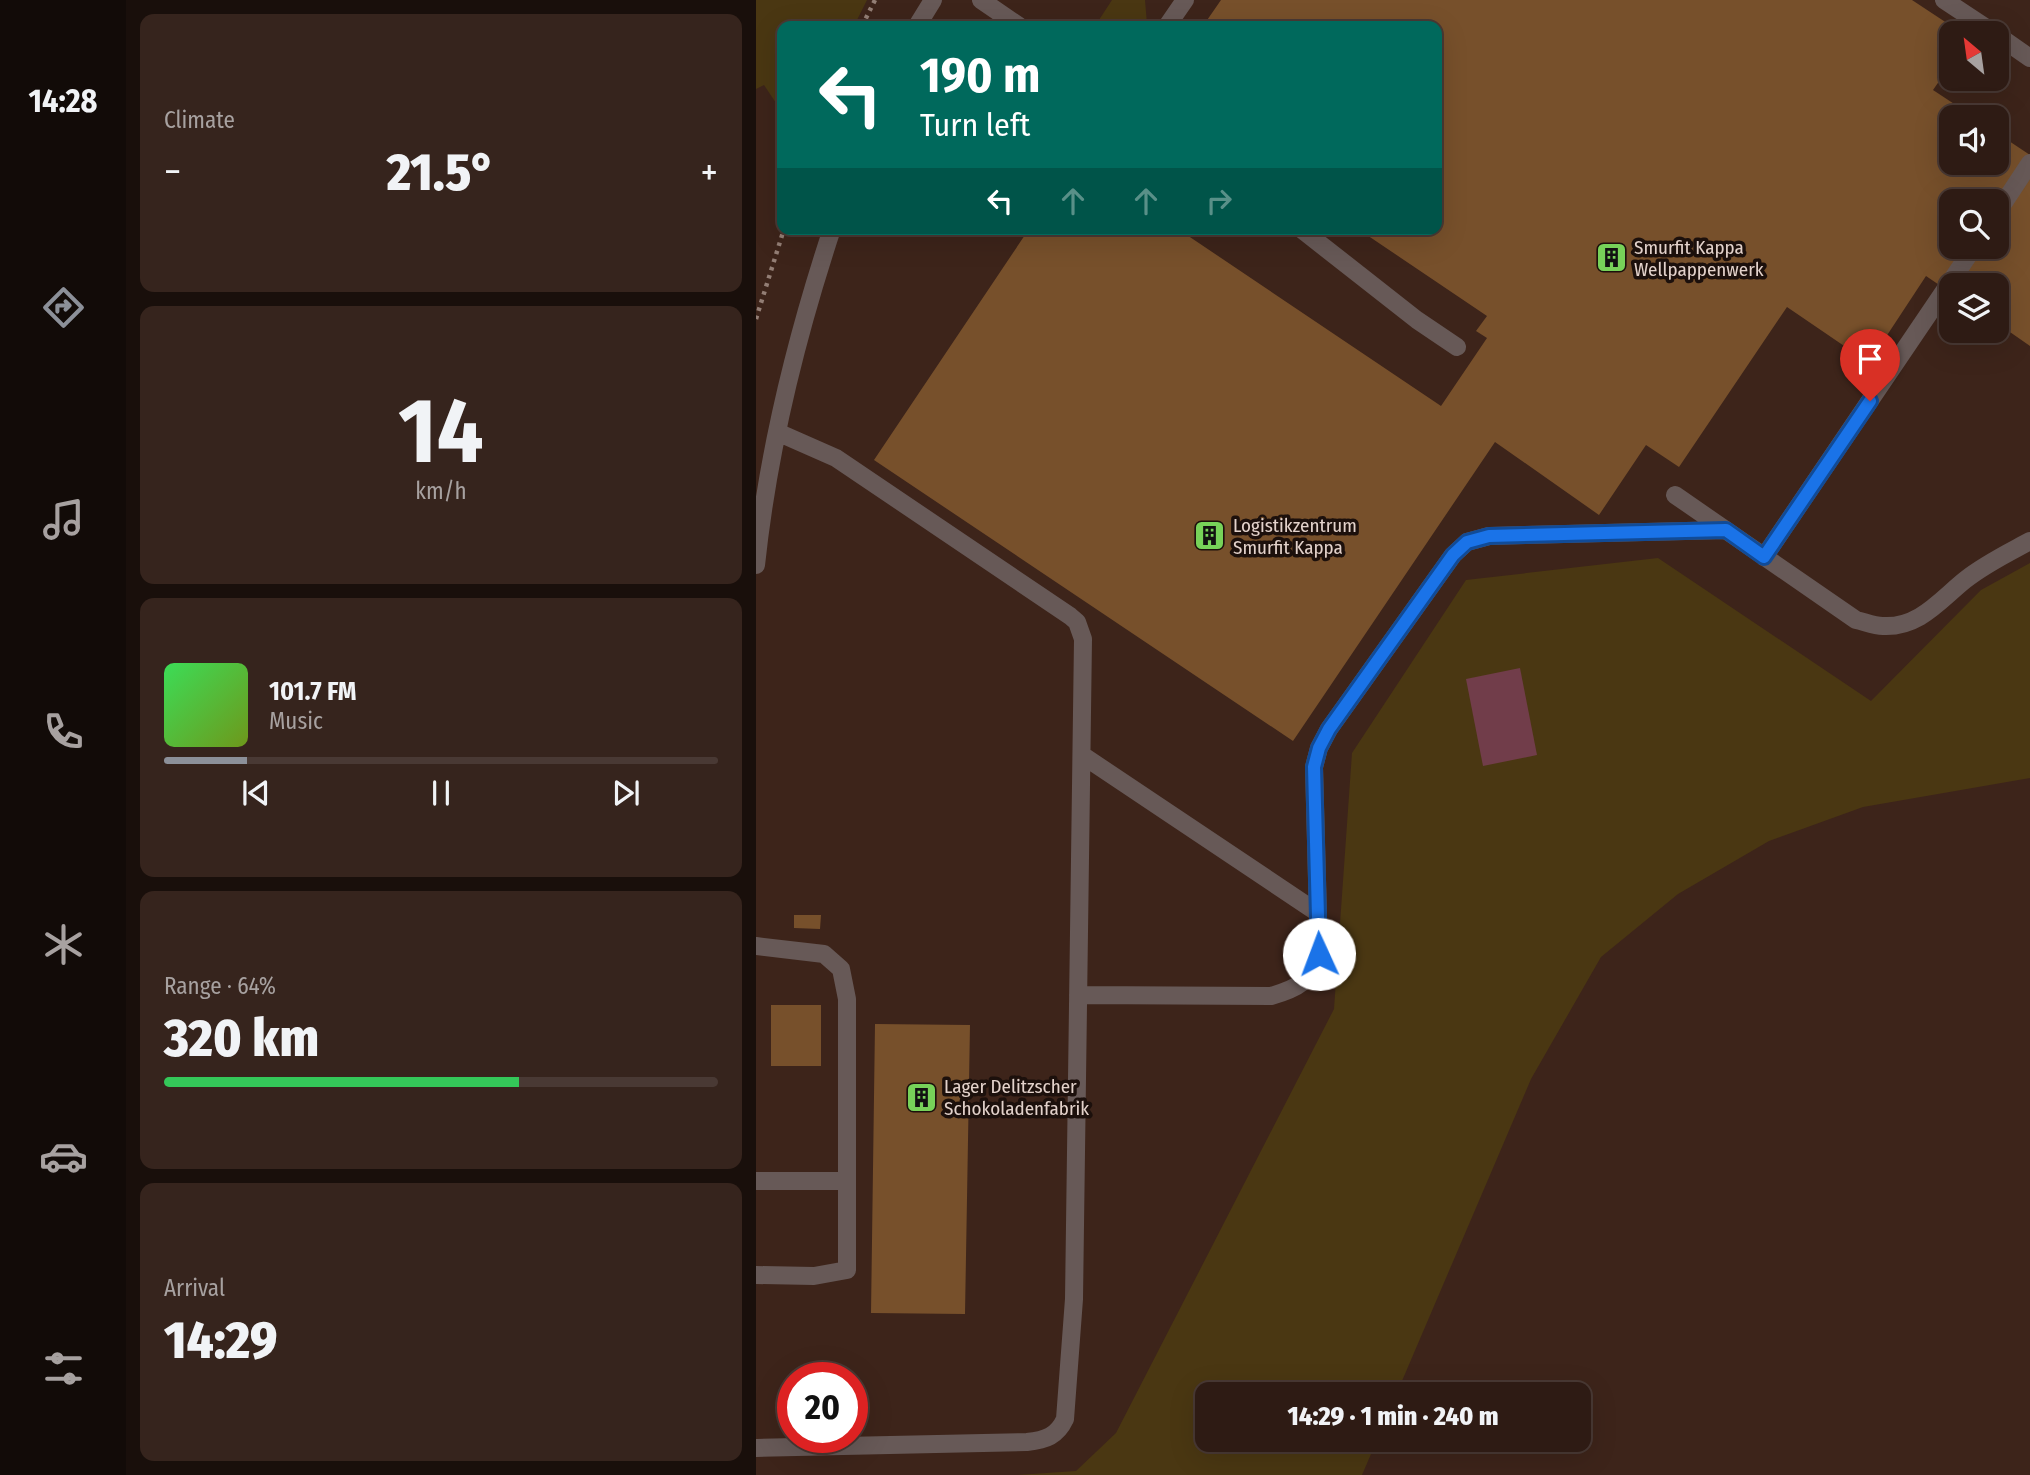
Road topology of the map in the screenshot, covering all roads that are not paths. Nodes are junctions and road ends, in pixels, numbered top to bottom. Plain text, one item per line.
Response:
1 (933, 0) edge
2 (981, 0) edge
3 (1185, 0) edge
4 (1944, 0) edge
5 (920, 21) edge
6 (1012, 21) edge
7 (1170, 21) edge
8 (1976, 21) edge
9 (2009, 44) edge
10 (2030, 58) edge
11 (2030, 163) edge
12 (2009, 195) edge
13 (830, 235) edge
14 (1309, 235) edge
15 (1966, 259) edge
16 (1457, 347) dead end
17 (776, 432) junction
18 (1675, 495) dead end
19 (1726, 530) junction
20 (2030, 541) edge
21 (1764, 557) junction
22 (756, 565) edge
23 (1082, 755) junction
24 (1318, 913) junction
25 (756, 946) edge
26 (1078, 995) junction
27 (756, 1181) edge
28 (847, 1181) junction
29 (756, 1275) edge
30 (756, 1448) edge

1 - 5 street
2 - 6 street
3 - 7 street
4 - 8 street
9 - 10 street
11 - 12 street
13 - 17 street
14 - 16 street
15 - 21 street
17 - 22 street
17 - 23 street
18 - 19 street
19 - 21 street
19 - 24 street
20 - 21 street
23 - 24 street
23 - 26 street
24 - 26 street
25 - 28 street
26 - 30 street
27 - 28 street
28 - 29 street

